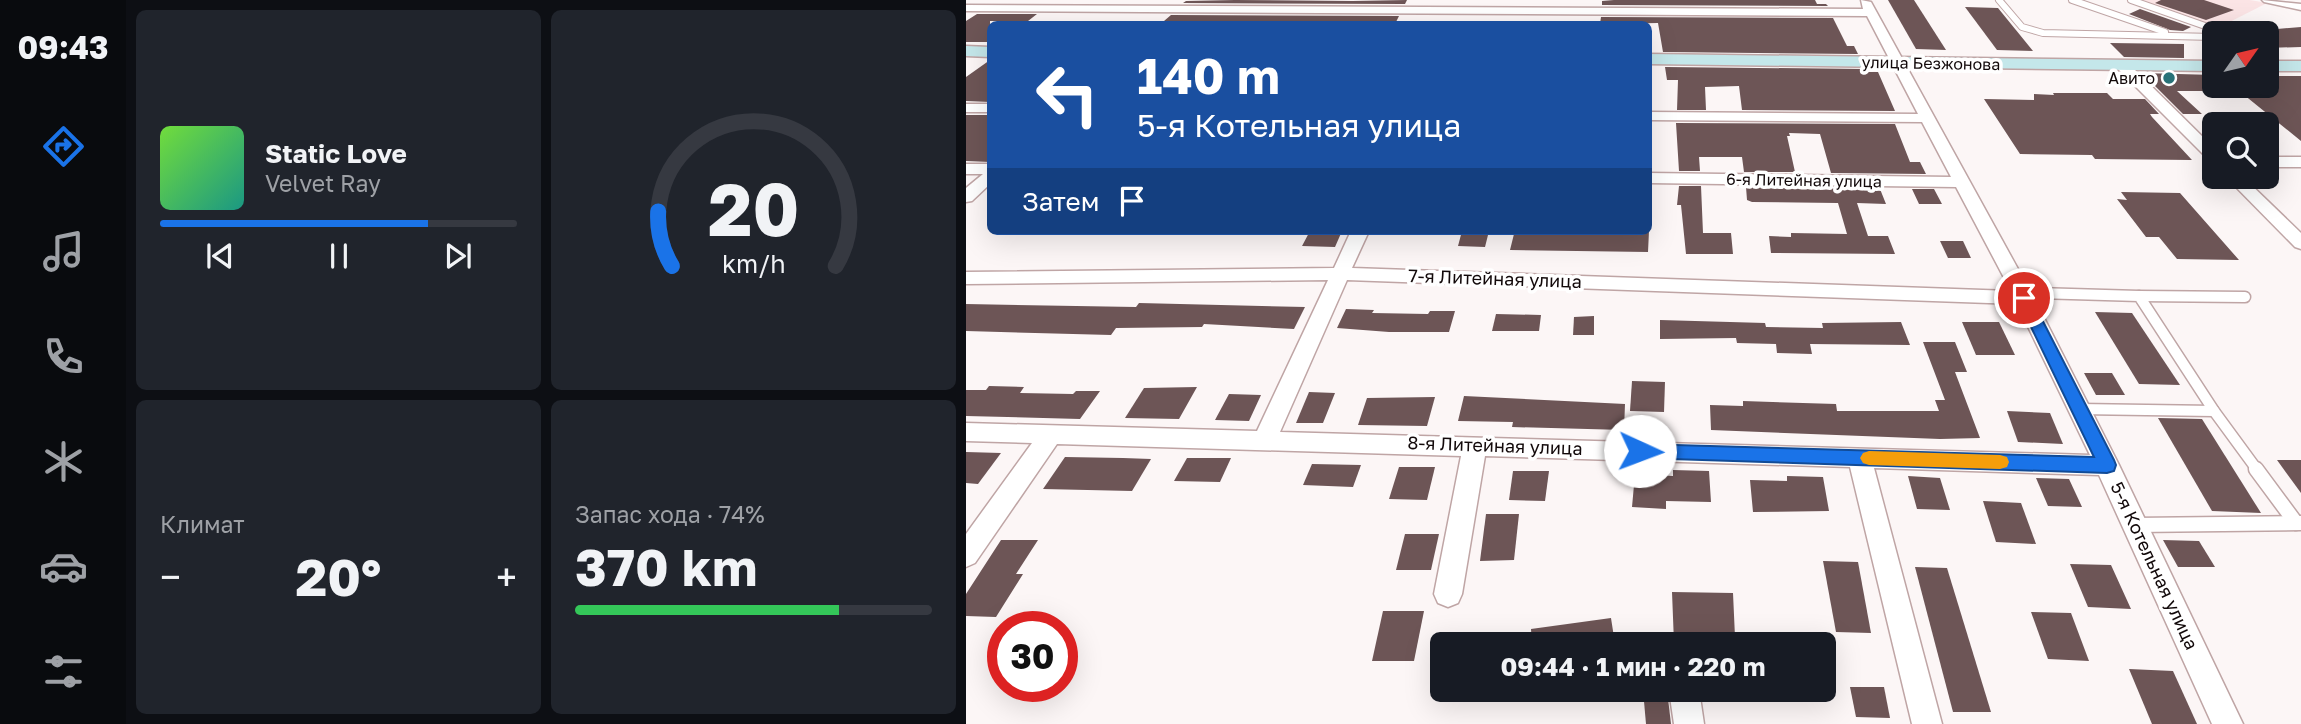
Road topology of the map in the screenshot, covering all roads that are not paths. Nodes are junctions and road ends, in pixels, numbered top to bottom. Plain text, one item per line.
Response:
1 (1178, 0) edge
2 (1864, 0) edge
3 (1999, 0) edge
4 (2071, 0) edge
5 (2130, 0) edge
6 (2268, 0) edge
7 (1466, 6) edge
8 (2301, 6) edge
9 (966, 8) edge
10 (1167, 9) junction
11 (1871, 13) junction
12 (1153, 21) edge
13 (2202, 25) edge
14 (2176, 36) junction
15 (2202, 37) edge
16 (966, 51) edge
17 (987, 52) edge
18 (1652, 59) edge
19 (1898, 62) junction
20 (2123, 66) junction
21 (2202, 66) edge
22 (2279, 66) edge
23 (2301, 66) edge
24 (966, 108) edge
25 (987, 108) edge
26 (1652, 116) edge
27 (1927, 118) junction
28 (2202, 145) edge
29 (2279, 162) edge
30 (2301, 162) edge
31 (966, 169) edge
32 (987, 169) edge
33 (1652, 178) edge
34 (987, 179) edge
35 (1960, 182) junction
36 (2246, 189) edge
37 (966, 197) edge
38 (1358, 235) edge
39 (2301, 243) edge
40 (1340, 274) junction
41 (966, 278) edge
42 (2139, 296) junction
43 (2245, 297) dead end
44 (2024, 298) junction
45 (2079, 409) junction
46 (2214, 411) junction
47 (966, 432) edge
48 (1051, 435) junction
49 (1265, 439) junction
50 (1475, 446) junction
51 (1860, 458) junction
52 (2107, 465) junction
53 (2299, 523) edge
54 (2135, 525) junction
55 (966, 555) edge
56 (1448, 594) dead end
57 (1686, 702) edge
58 (1689, 724) edge
59 (1927, 724) edge
60 (2228, 724) edge

1 - 10 street
2 - 11 street, 5-я Котельная улица
3 - 14 lane
4 - 14 lane
5 - 13 lane
6 - 8 street
7 - 10 street
7 - 11 street
9 - 10 street
10 - 12 street
11 - 19 street, 5-я Котельная улица
14 - 15 lane
16 - 17 street
18 - 19 street, улица Безжонова
19 - 20 street, улица Безжонова
19 - 27 street, 5-я Котельная улица
20 - 21 street, улица Безжонова
20 - 28 street
22 - 23 street
24 - 25 street
26 - 27 street
27 - 35 street, 5-я Котельная улица
29 - 30 street
31 - 32 street
33 - 35 street, 6-я Литейная улица
34 - 37 street
35 - 44 street, 5-я Котельная улица
36 - 39 street
38 - 40 street
40 - 41 street, 7-я Литейная улица
40 - 44 street, 7-я Литейная улица
40 - 49 street
42 - 43 lane
42 - 44 lane
42 - 46 lane
44 - 45 street, 5-я Котельная улица
45 - 46 lane
45 - 52 street, 5-я Котельная улица
46 - 53 lane
47 - 48 street, 8-я Литейная улица
48 - 49 street, 8-я Литейная улица
48 - 55 street
49 - 50 street, 8-я Литейная улица
50 - 51 street, 8-я Литейная улица
50 - 56 street
51 - 52 street, 8-я Литейная улица
51 - 59 street
52 - 54 street, 5-я Котельная улица
53 - 54 lane
54 - 60 street, 5-я Котельная улица
57 - 58 street

